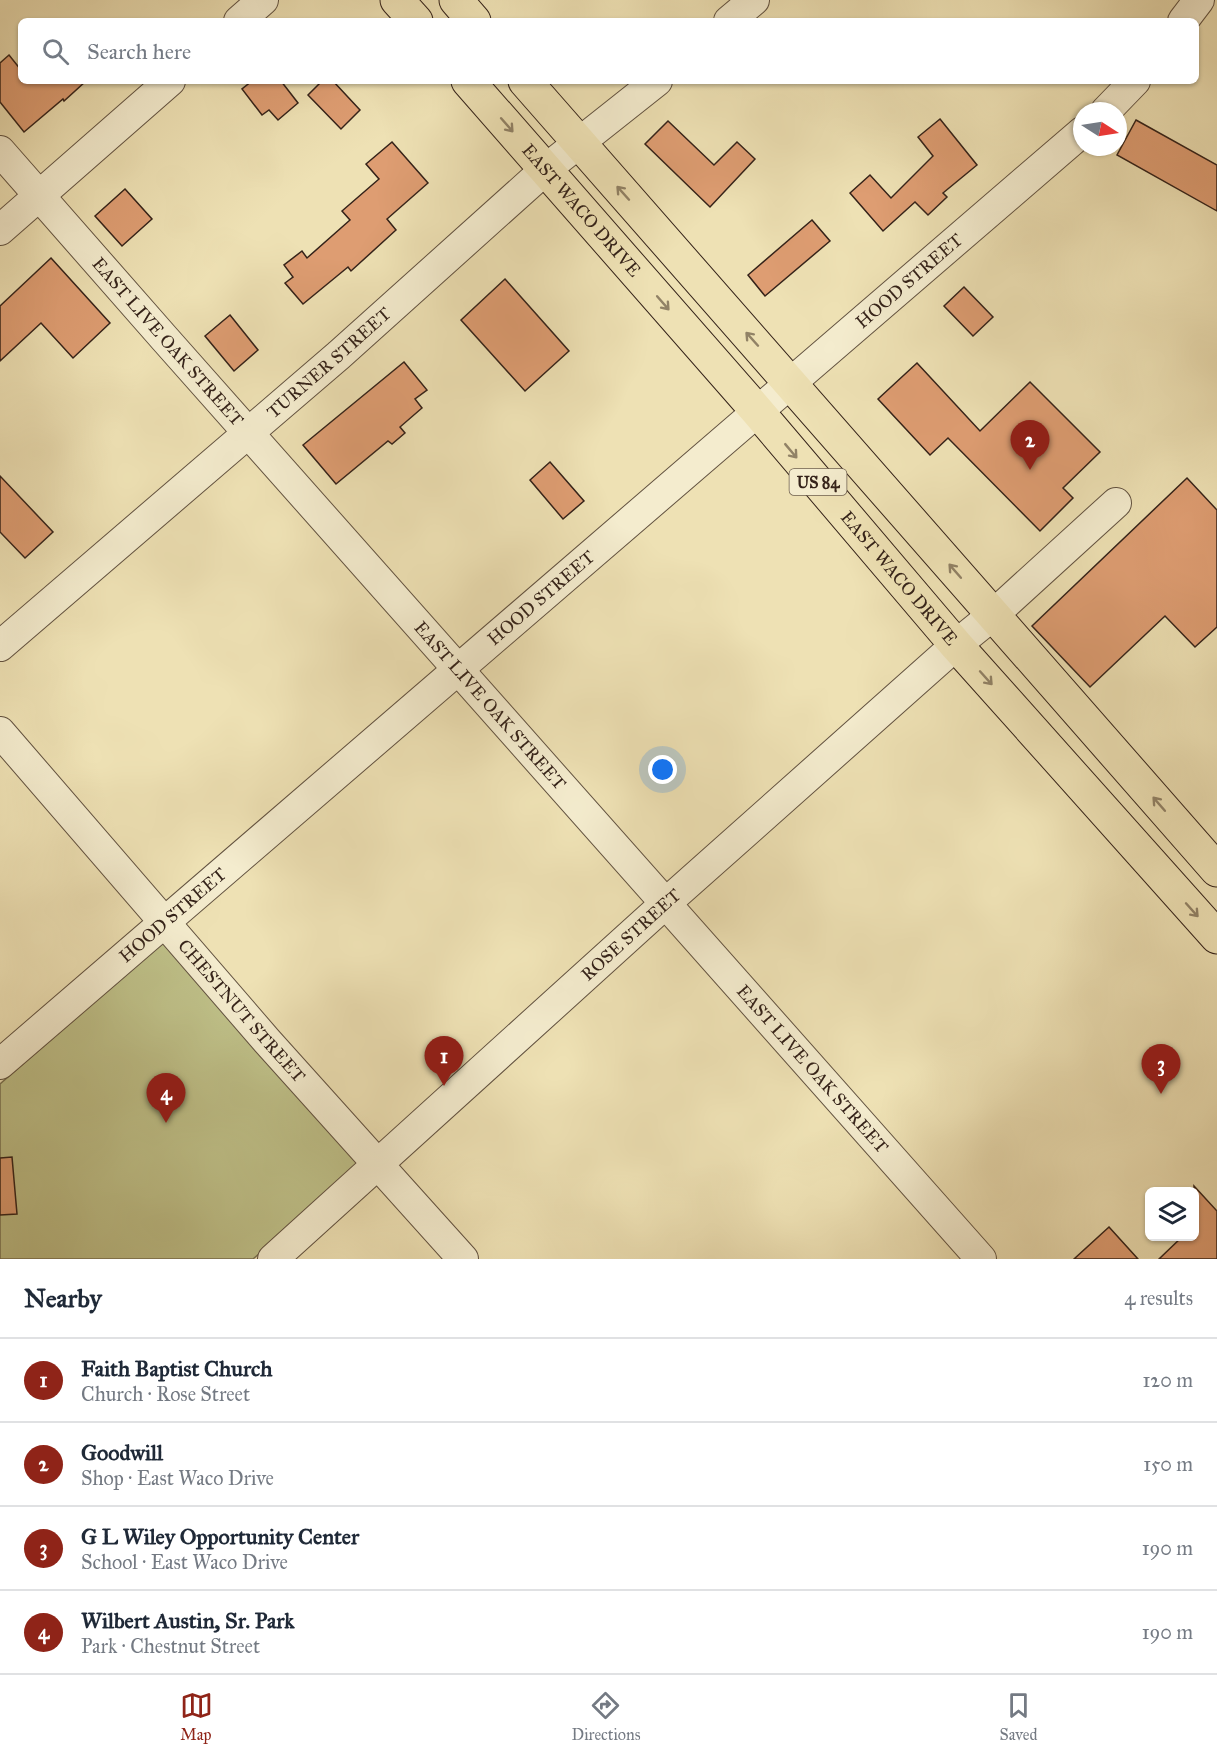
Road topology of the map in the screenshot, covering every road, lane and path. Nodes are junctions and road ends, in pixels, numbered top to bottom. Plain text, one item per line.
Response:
1 (262, 0) edge
2 (397, 0) edge
3 (456, 0) edge
4 (754, 0) edge
5 (1199, 0) edge
6 (242, 18) edge
7 (413, 18) edge
8 (471, 18) edge
9 (733, 18) edge
10 (1185, 18) edge
11 (167, 84) edge
12 (471, 84) edge
13 (528, 84) edge
14 (653, 84) edge
15 (1132, 84) edge
16 (1115, 102) edge
17 (1073, 140) edge
18 (578, 143) junction
19 (0, 151) edge
20 (546, 169) junction
21 (39, 196) junction
22 (0, 230) edge
23 (791, 383) junction
24 (758, 412) junction
25 (248, 433) junction
26 (1116, 503) dead end
27 (993, 615) junction
28 (956, 645) junction
29 (0, 646) edge
30 (458, 670) junction
31 (0, 732) edge
32 (1217, 870) edge
33 (666, 903) junction
34 (165, 922) junction
35 (1217, 938) edge
36 (0, 1064) edge
37 (378, 1164) junction
38 (273, 1259) edge
39 (463, 1259) edge
40 (981, 1259) edge

1 - 6 street
2 - 7 main road
3 - 8 main road
4 - 9 street
5 - 10 street
11 - 21 street
12 -> 20 main road, EAST WACO DRIVE / US 84
13 - 18 main road, US 84
14 - 18 street, TURNER STREET
15 - 16 street
17 - 23 street, HOOD STREET
18 - 20 street, TURNER STREET
23 -> 18 main road, US 84
19 - 21 street, EAST LIVE OAK STREET
20 -> 24 main road, EAST WACO DRIVE / US 84
20 - 25 street, TURNER STREET
21 - 22 street
21 - 25 street, EAST LIVE OAK STREET
23 - 24 street, HOOD STREET
27 -> 23 main road, US 84
24 -> 28 main road, EAST WACO DRIVE / US 84
24 - 30 street, HOOD STREET
25 - 29 street, TURNER STREET
25 - 30 street, EAST LIVE OAK STREET
26 - 27 street, ROSE STREET
27 - 28 street, ROSE STREET
32 -> 27 main road, US 84
28 - 33 street, ROSE STREET
28 -> 35 main road, EAST WACO DRIVE / US 84
30 - 33 street, EAST LIVE OAK STREET
30 - 34 street, HOOD STREET
31 - 34 street, CHESTNUT STREET
33 - 37 street, ROSE STREET
33 - 40 street, EAST LIVE OAK STREET
34 - 36 street, HOOD STREET
34 - 37 street, CHESTNUT STREET
37 - 38 street, ROSE STREET
37 - 39 street, CHESTNUT STREET

